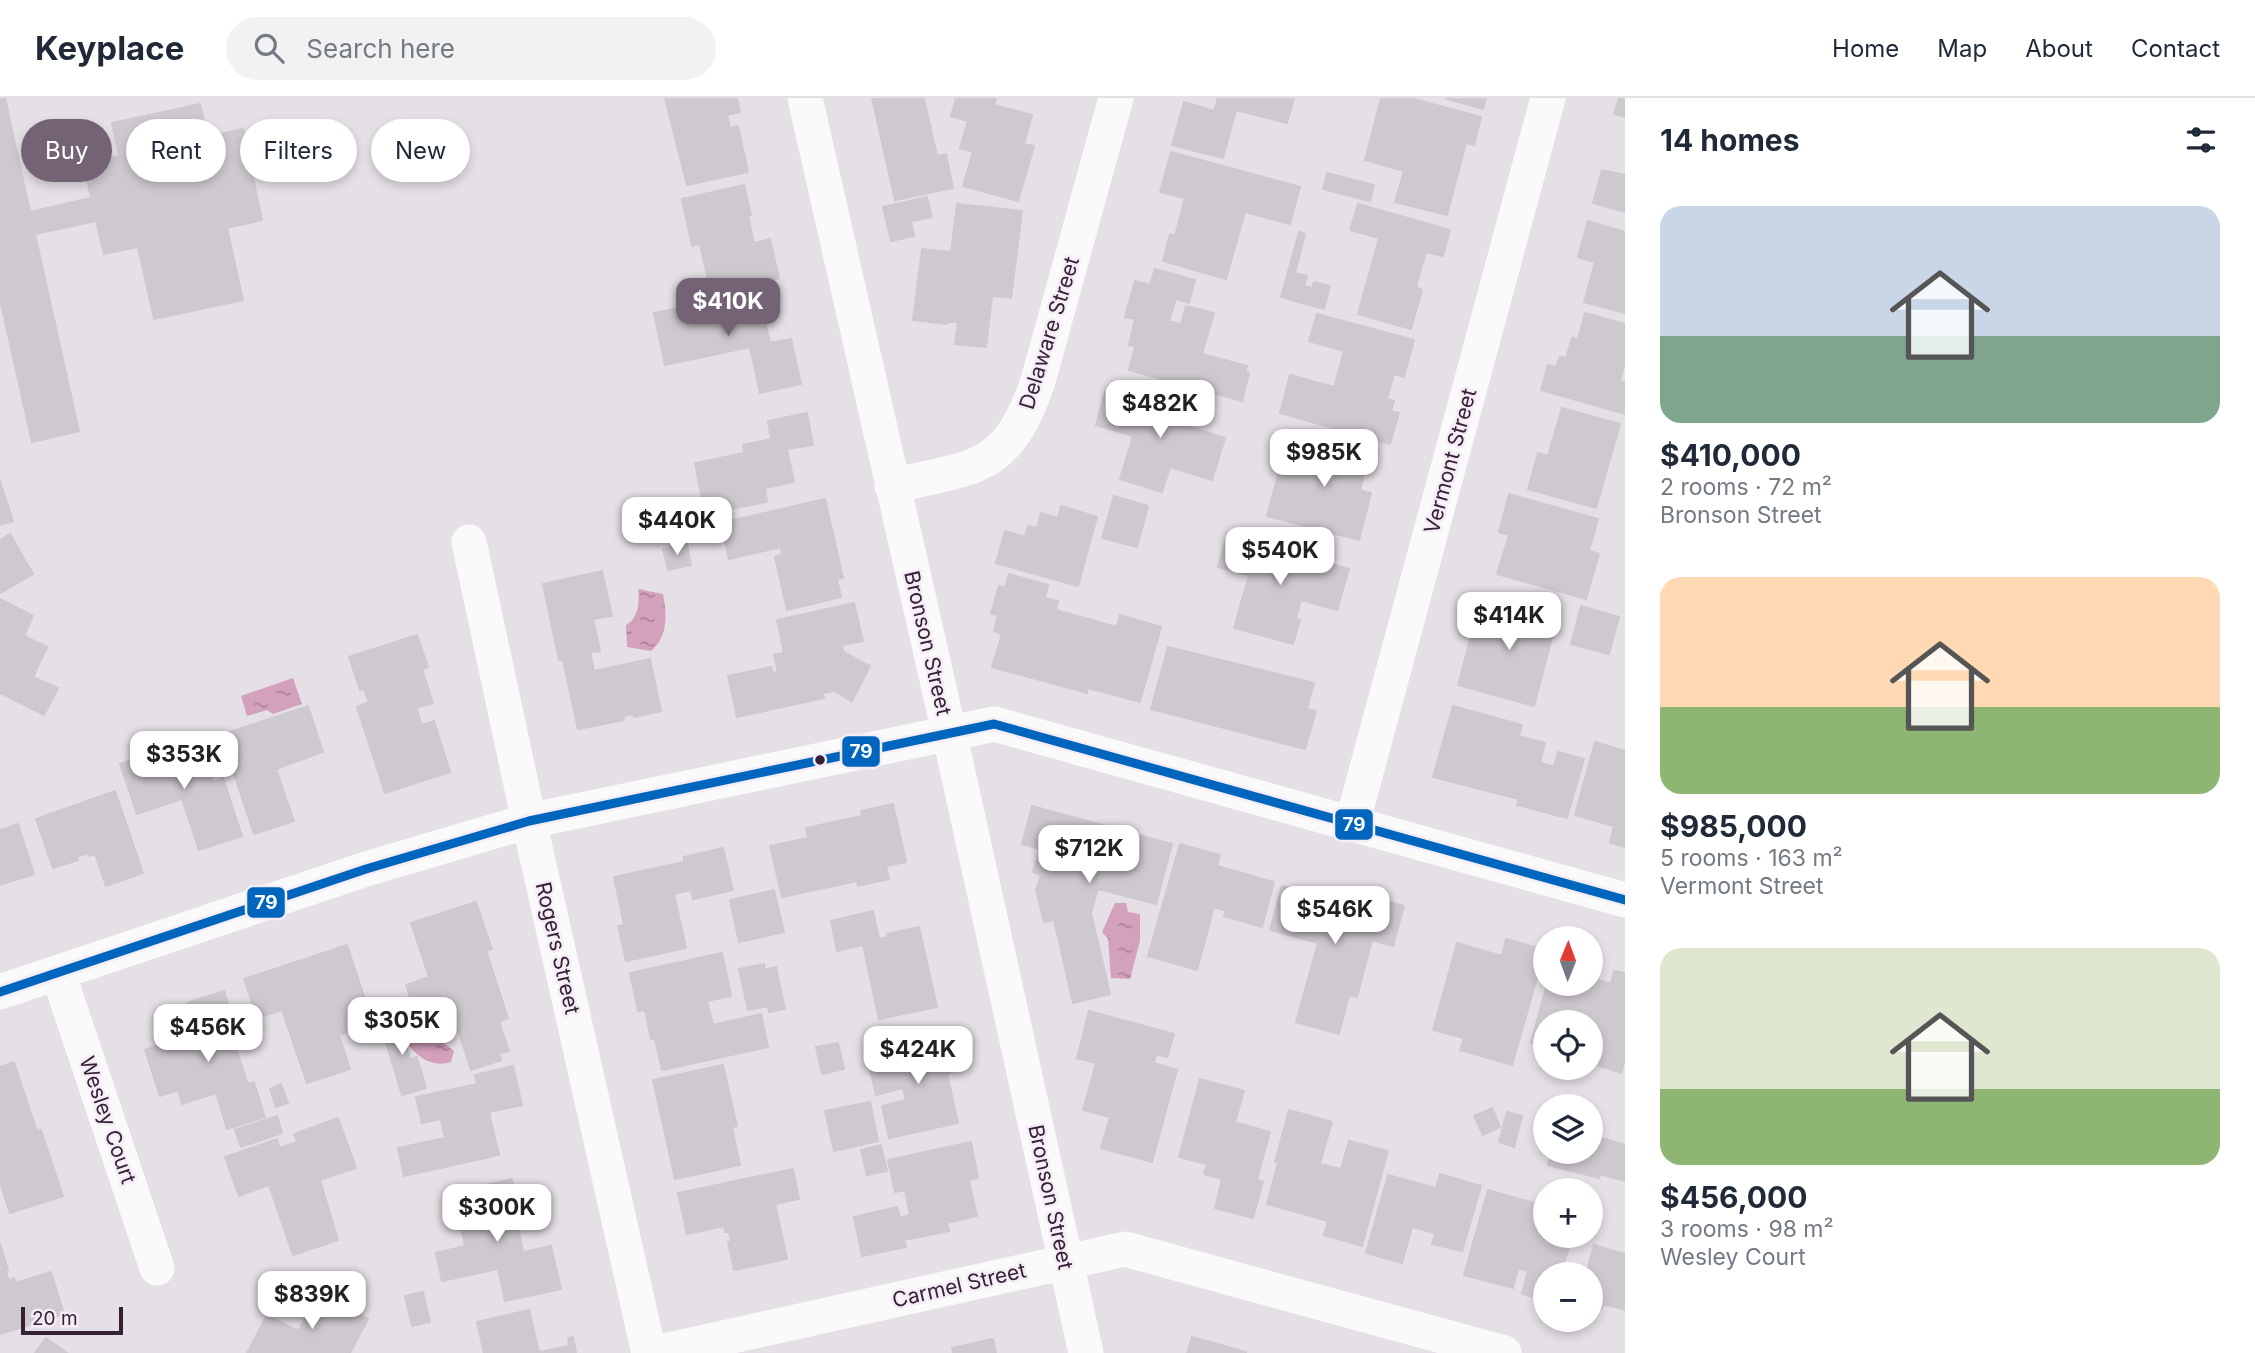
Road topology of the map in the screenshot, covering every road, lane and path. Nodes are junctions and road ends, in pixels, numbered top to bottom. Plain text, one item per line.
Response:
1 (805, 98) edge
2 (1116, 98) edge
3 (1548, 98) edge
4 (892, 486) junction
5 (469, 542) dead end
6 (949, 732) junction
7 (529, 821) junction
8 (1352, 824) junction
9 (1625, 900) edge
10 (58, 973) junction
11 (0, 992) edge
12 (1065, 1261) junction
13 (157, 1268) dead end
14 (649, 1353) edge
15 (655, 1353) edge
16 (1086, 1353) edge
17 (1504, 1353) edge

1 - 4 street, Bronson Street
2 - 4 street, Delaware Street
3 - 8 street, Vermont Street
4 - 6 street, Bronson Street
5 - 7 street, Rogers Street
6 - 7 street
6 - 8 street
6 - 12 street, Bronson Street
7 - 10 street
7 - 14 street, Rogers Street
8 - 9 street
10 - 11 street
10 - 13 street, Wesley Court
12 - 15 street, Carmel Street
12 - 16 street, Bronson Street
12 - 17 street, Carmel Street

